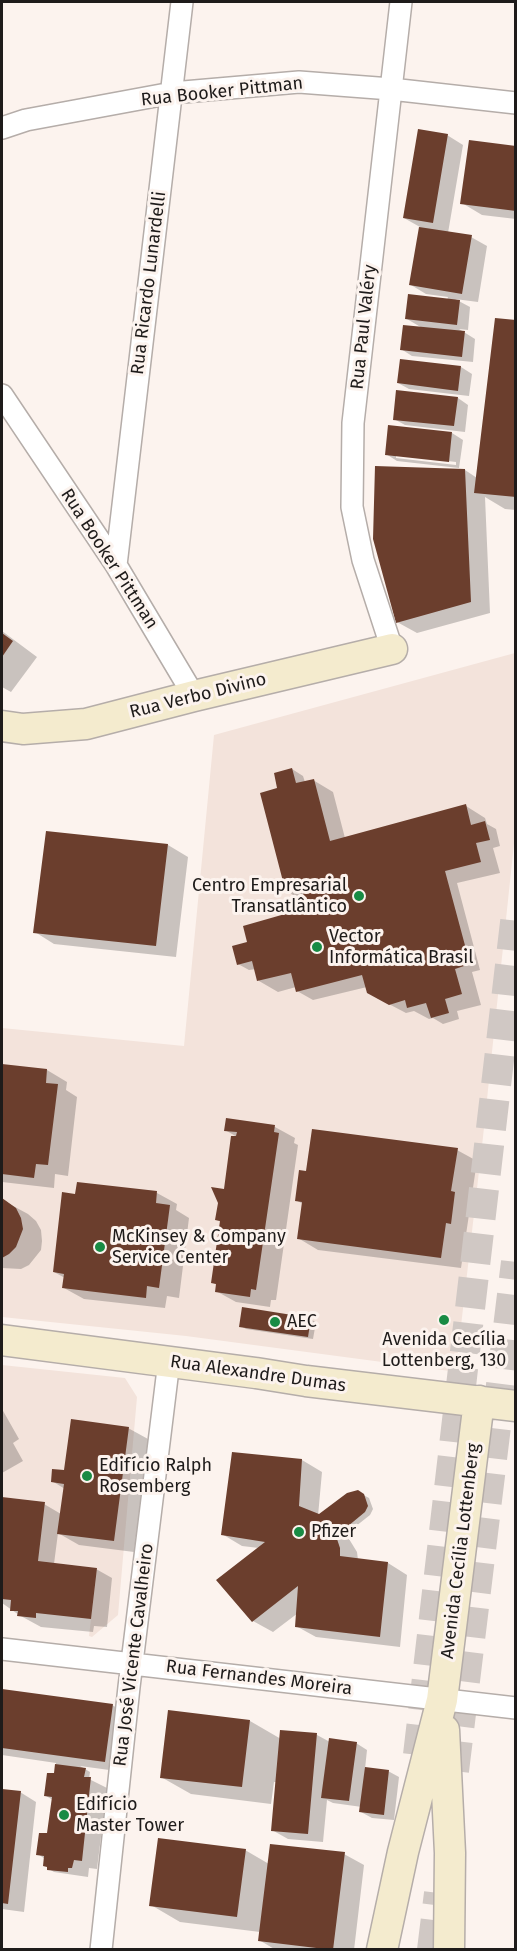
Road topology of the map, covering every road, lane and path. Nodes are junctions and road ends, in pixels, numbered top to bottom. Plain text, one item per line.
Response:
1 (182, 2) edge
2 (401, 2) edge
3 (391, 89) junction
4 (172, 93) junction
5 (516, 103) edge
6 (2, 128) edge
7 (2, 395) edge
8 (116, 565) junction
9 (392, 648) joint
10 (195, 696) junction
11 (2, 726) edge
12 (2, 1340) edge
13 (169, 1361) junction
14 (479, 1401) junction
15 (516, 1406) edge
16 (2, 1649) edge
17 (132, 1663) junction
18 (442, 1700) junction
19 (516, 1708) edge
20 (101, 1950) edge
21 (382, 1950) edge
22 (449, 1950) edge

1 - 4 street, Rua Ricardo Lunardelli
2 - 3 street, Rua Paul Valéry
3 - 4 street, Rua Booker Pittman
3 - 5 street, Rua Booker Pittman
3 - 9 street, Rua Paul Valéry
4 - 6 street, Rua Booker Pittman
4 - 8 street, Rua Ricardo Lunardelli
7 - 8 street, Rua Booker Pittman
8 - 10 street, Rua Booker Pittman
9 - 10 street, Rua Verbo Divino
10 - 11 street, Rua Verbo Divino
12 - 13 street, Rua Alexandre Dumas
13 - 14 street, Rua Alexandre Dumas
13 - 17 street, Rua José Vicente Cavalheiro
14 - 15 street, Rua Alexandre Dumas
14 - 18 street, Avenida Cecília Lottenberg
16 - 17 street, Rua Fernandes Moreira
17 - 18 street, Rua Fernandes Moreira
17 - 20 street, Rua José Vicente Cavalheiro
18 - 19 street, Rua Fernandes Moreira
18 - 21 street, Avenida Cecília Lottenberg
18 - 22 street, Avenida Cecília Lottenberg

